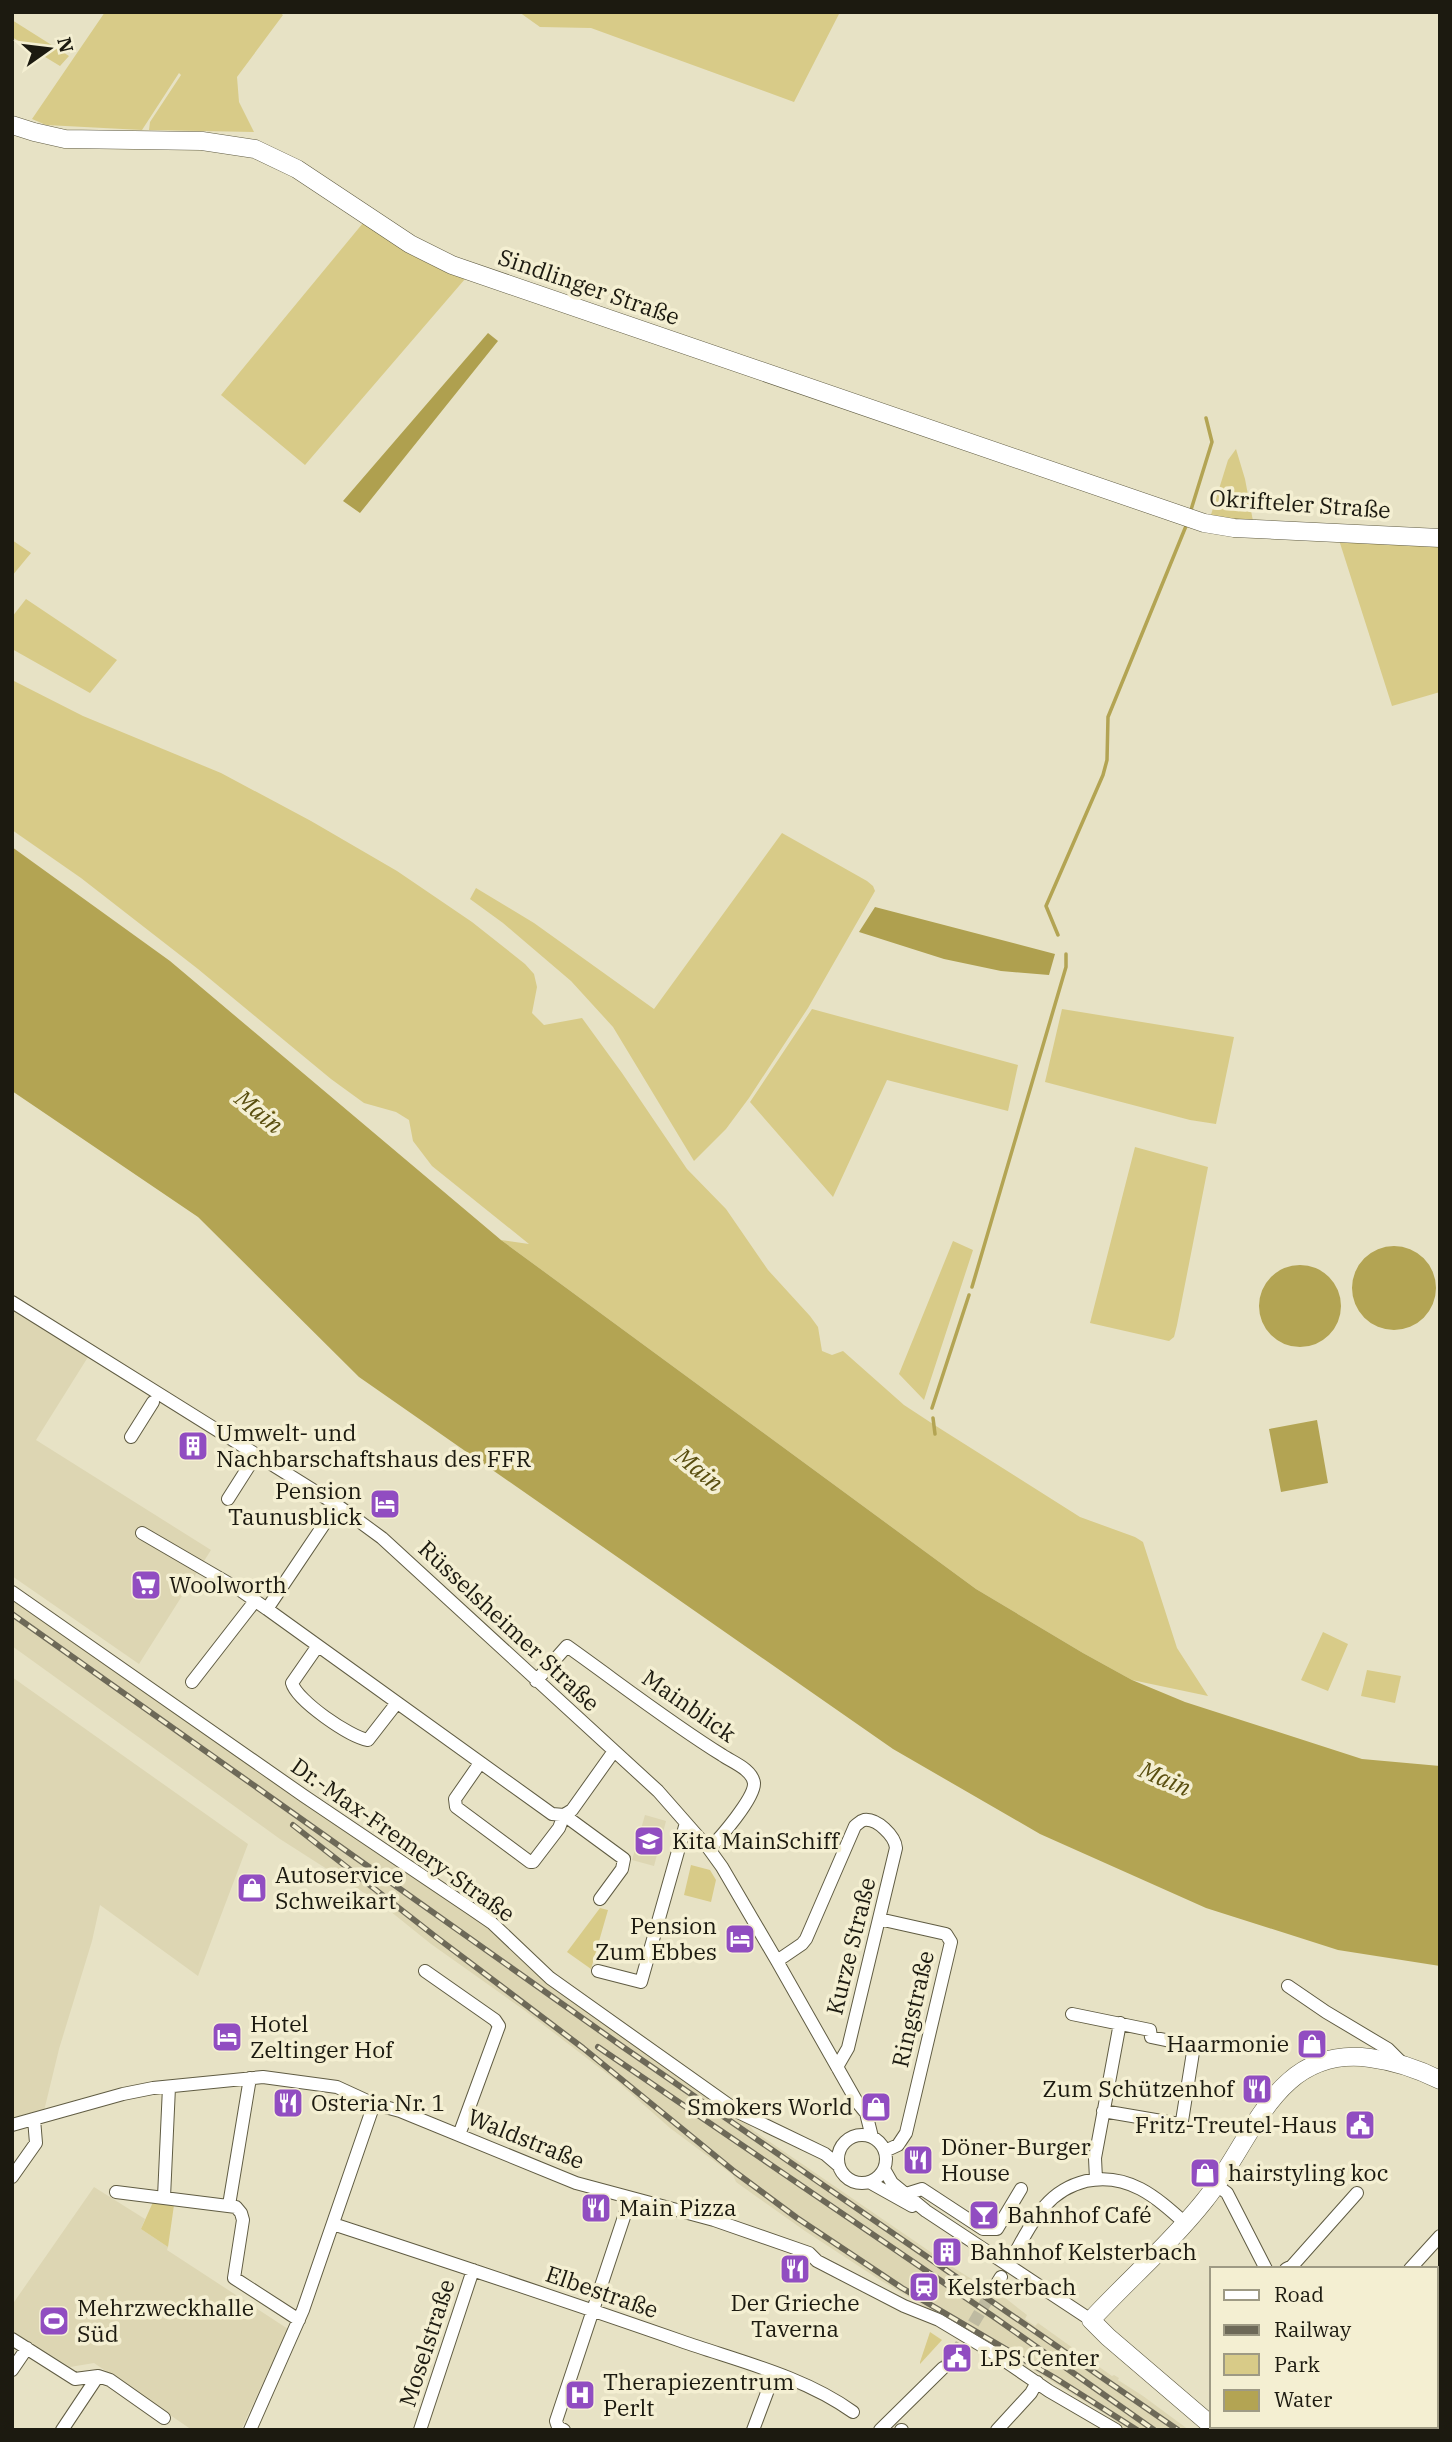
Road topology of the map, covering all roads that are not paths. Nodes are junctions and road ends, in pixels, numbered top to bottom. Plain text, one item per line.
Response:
1 (12, 125) edge
2 (1159, 509) joint
3 (1440, 538) edge
4 (12, 1301) edge
5 (153, 1402) dead end
6 (131, 1437) dead end
7 (256, 1455) junction
8 (228, 1499) dead end
9 (337, 1505) junction
10 (142, 1533) dead end
11 (12, 1592) edge
12 (255, 1601) junction
13 (267, 1609) junction
14 (317, 1647) junction
15 (536, 1681) junction
16 (192, 1682) dead end
17 (396, 1704) junction
18 (614, 1751) junction
19 (480, 1763) junction
20 (564, 1815) junction
21 (686, 1823) junction
22 (709, 1849) junction
23 (600, 1899) dead end
24 (879, 1919) junction
25 (777, 1961) junction
26 (425, 1970) dead end
27 (598, 1971) dead end
28 (1288, 1986) dead end
29 (1072, 2014) dead end
30 (1120, 2024) junction
31 (1405, 2066) junction
32 (837, 2067) junction
33 (250, 2078) junction
34 (1440, 2080) edge
35 (169, 2087) junction
36 (857, 2102) junction
37 (374, 2104) junction
38 (1103, 2111) junction
39 (34, 2119) junction
40 (12, 2125) edge
41 (459, 2135) junction
42 (852, 2137) junction
43 (872, 2137) junction
44 (804, 2143) junction
45 (841, 2148) junction
46 (885, 2151) junction
47 (839, 2166) junction
48 (884, 2169) junction
49 (12, 2177) edge
50 (1096, 2179) junction
51 (869, 2182) junction
52 (1215, 2184) junction
53 (1021, 2189) dead end
54 (116, 2192) dead end
55 (1357, 2193) dead end
56 (906, 2194) junction
57 (164, 2197) junction
58 (630, 2199) junction
59 (229, 2205) junction
60 (926, 2211) junction
61 (1185, 2223) junction
62 (333, 2224) junction
63 (1440, 2236) edge
64 (1014, 2255) dead end
65 (1265, 2267) edge
66 (1290, 2267) edge
67 (1412, 2267) edge
68 (473, 2270) junction
69 (1001, 2277) dead end
70 (993, 2290) tunnel mouth
71 (593, 2310) junction
72 (299, 2320) junction
73 (1091, 2320) junction
74 (12, 2339) edge
75 (27, 2348) junction
76 (943, 2368) tunnel mouth
77 (12, 2370) edge
78 (774, 2374) junction
79 (98, 2376) junction
80 (1037, 2382) junction
81 (853, 2412) dead end
82 (164, 2418) dead end
83 (1210, 2424) edge
84 (62, 2430) edge
85 (250, 2430) edge
86 (420, 2430) edge
87 (564, 2430) edge
88 (752, 2430) edge
89 (880, 2430) edge
90 (996, 2430) edge
91 (1116, 2430) edge

1 - 2 street, Sindlinger Straße
2 - 3 street, Okrifteler Straße
4 - 7 street, Rüsselsheimer Straße
5 - 6 street
7 - 8 street
7 - 9 street, Rüsselsheimer Straße
9 - 13 street
9 - 15 street, Rüsselsheimer Straße
10 - 12 street
11 - 44 street, Dr.-Max-Fremery-Straße
12 - 13 street
12 - 16 street
13 - 14 street
14 - 17 street
14 - 17 street
15 - 18 street, Rüsselsheimer Straße
15 - 22 street, Mainblick
17 - 19 street
18 - 20 street
18 - 21 street, Rüsselsheimer Straße
19 - 20 street
19 - 20 street
20 - 23 street
21 - 22 street, Rüsselsheimer Straße
21 - 27 street
22 - 25 street, Rüsselsheimer Straße
24 - 25 street, Kurze Straße
24 - 32 street, Kurze Straße
24 - 46 street, Ringstraße
25 - 32 street, Rüsselsheimer Straße
26 - 41 street
28 - 31 street
29 - 30 street
30 - 38 street
30 - 38 street
31 - 34 street
31 - 52 street
32 - 36 street, Rüsselsheimer Straße
33 - 35 street, Waldstraße
33 - 37 street, Waldstraße
33 - 59 street
35 - 39 street, Waldstraße
35 - 57 street
36 - 42 street
36 - 43 street, Rüsselsheimer Straße
37 - 41 street, Waldstraße
37 - 62 street
38 - 50 street
39 - 40 street, Waldstraße
39 - 49 street
41 - 58 street, Waldstraße
42 - 43 street
42 - 45 street
43 - 46 street
44 - 45 street, Dr.-Max-Fremery-Straße
44 - 47 street, Dr.-Max-Fremery-Straße
45 - 47 street
46 - 48 street
47 - 51 street
48 - 51 street
48 - 56 street
50 - 61 street
50 - 64 street
51 - 60 street
52 - 61 street
52 - 65 street
53 - 56 street
54 - 57 street
55 - 66 street
56 - 60 street
57 - 59 street
58 - 71 street
58 - 80 street, Waldstraße
59 - 72 street
60 - 73 street
61 - 73 street
62 - 68 street, Elbestraße
62 - 72 street
63 - 67 street
68 - 71 street, Elbestraße
68 - 86 street, Moselstraße
69 - 70 street
71 - 78 street, Elbestraße
71 - 87 street
72 - 85 street
73 - 83 street
74 - 75 street
75 - 77 street
75 - 79 street
76 - 89 street
78 - 81 street, Elbestraße
78 - 88 street
79 - 82 street
79 - 84 street
80 - 90 street
80 - 91 street, Waldstraße

